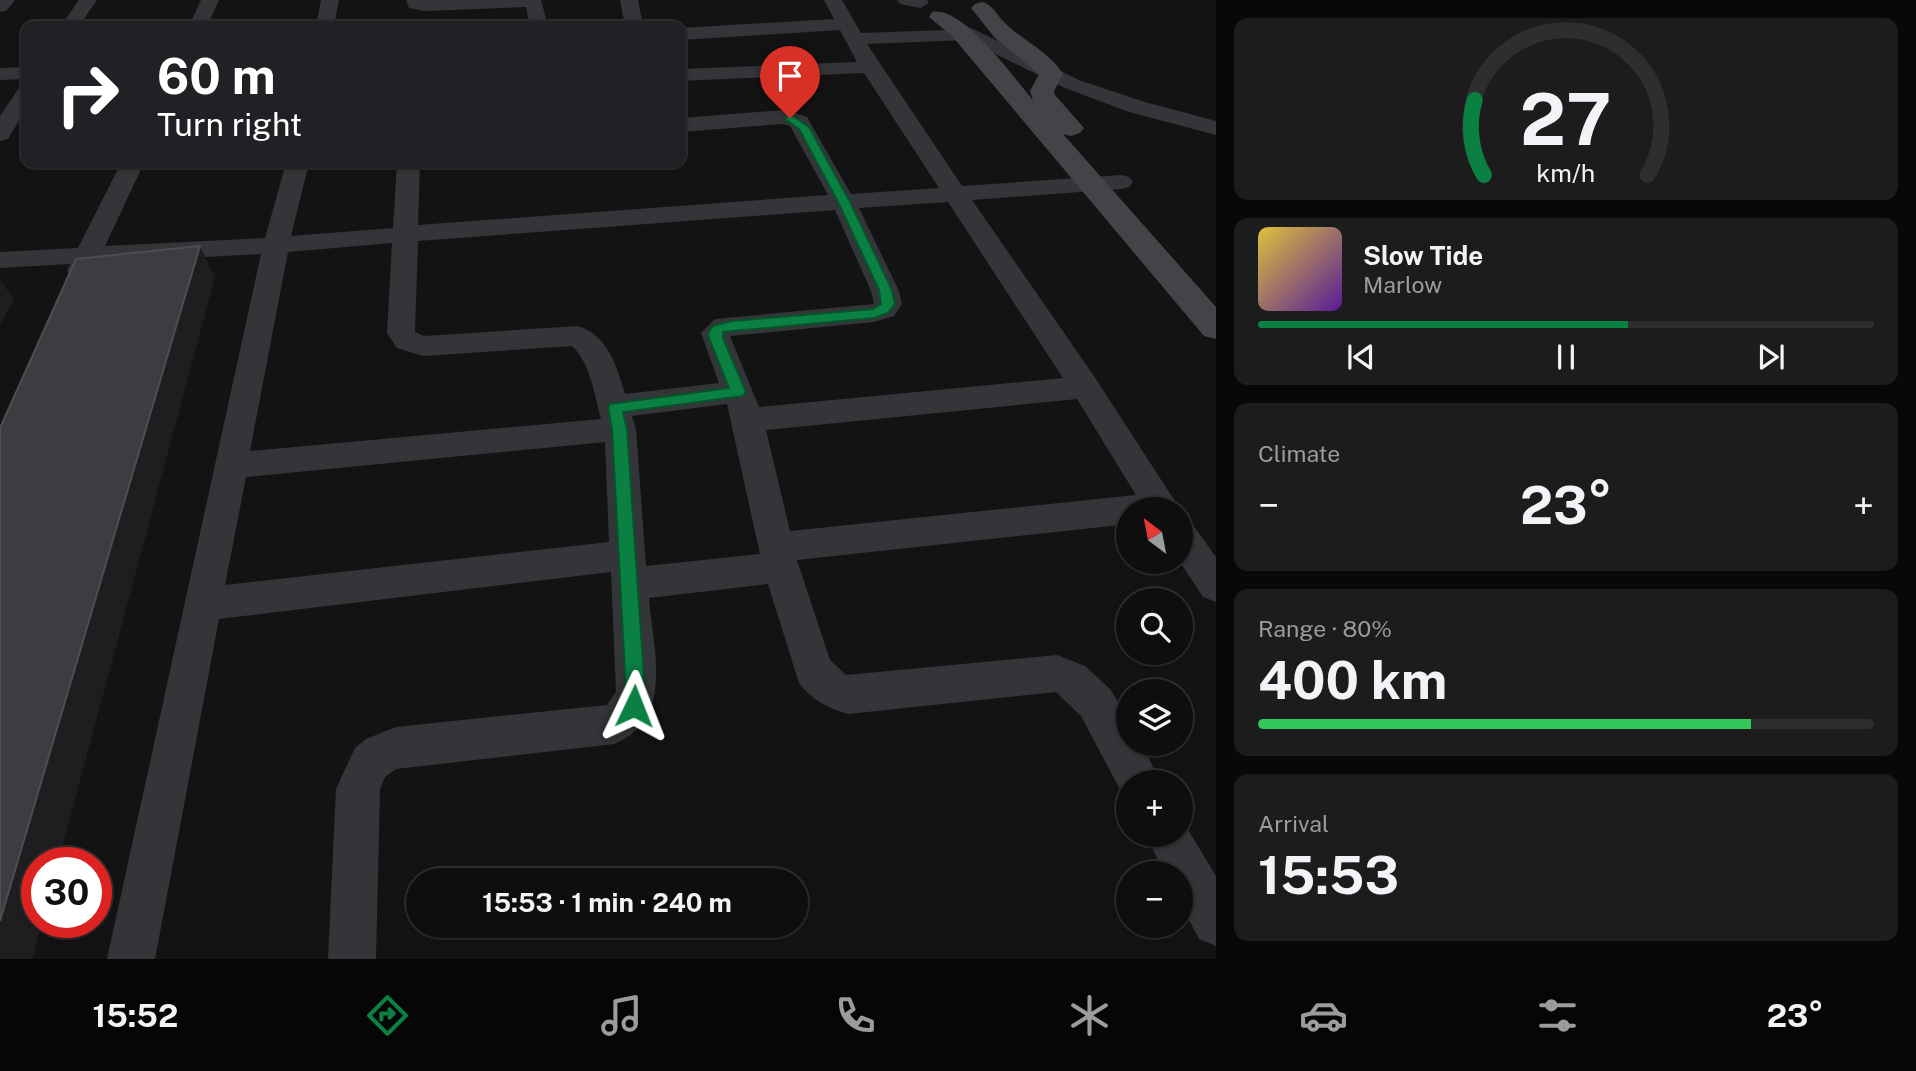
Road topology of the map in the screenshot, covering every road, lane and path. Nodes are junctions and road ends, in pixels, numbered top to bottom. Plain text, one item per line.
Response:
1 (6, 0) edge
2 (88, 0) edge
3 (210, 0) edge
4 (330, 0) edge
5 (415, 0) edge
6 (629, 0) edge
7 (817, 0) edge
8 (833, 0) edge
9 (978, 4) edge
10 (0, 7) edge
11 (933, 13) edge
12 (73, 21) edge
13 (200, 21) edge
14 (326, 21) edge
15 (538, 21) edge
16 (633, 21) edge
17 (846, 29) junction
18 (686, 34) edge
19 (870, 67) junction
20 (21, 73) edge
21 (0, 74) edge
22 (1051, 74) junction
23 (686, 75) edge
24 (21, 100) edge
25 (1193, 122) junction
26 (686, 125) edge
27 (1216, 128) edge
28 (0, 134) edge
29 (1216, 144) edge
30 (130, 168) edge
31 (296, 168) edge
32 (408, 168) edge
33 (1121, 182) junction
34 (1091, 184) junction
35 (956, 194) junction
36 (844, 202) junction
37 (406, 234) junction
38 (1173, 240) dead end
39 (276, 245) junction
40 (87, 254) junction
41 (0, 260) edge
42 (72, 291) edge
43 (1216, 328) edge
44 (1085, 387) junction
45 (743, 406) junction
46 (617, 418) junction
47 (233, 465) junction
48 (1141, 497) edge
49 (1116, 513) edge
50 (1194, 554) edge
51 (779, 557) junction
52 (629, 569) junction
53 (1216, 586) edge
54 (204, 604) junction
55 (1132, 770) edge
56 (1175, 847) edge
57 (1216, 922) edge
58 (131, 959) edge
59 (352, 959) edge

1 - 10 street
2 - 12 street
3 - 13 street
4 - 14 street
5 - 15 street
6 - 16 street
7 - 17 street
8 - 17 street
9 - 11 street
9 - 22 street
11 - 17 street
11 - 22 street
11 - 34 street
17 - 18 street
17 - 19 street
19 - 23 street
19 - 35 street
20 - 21 street
22 - 25 street
22 - 33 street
24 - 28 street
25 - 27 street
25 - 29 street
26 - 36 street
30 - 40 street
31 - 39 street
32 - 37 street
33 - 34 street
33 - 38 street
34 - 35 street
34 - 43 street
35 - 36 street
35 - 44 street
36 - 37 street
36 - 45 street
37 - 39 street
37 - 46 street
39 - 40 street
39 - 47 street
40 - 41 street
40 - 42 street
44 - 45 street
44 - 48 street
45 - 46 street
45 - 51 street
46 - 47 street
46 - 52 street
47 - 54 street
49 - 51 street
50 - 53 street
51 - 52 street
51 - 55 street
52 - 54 street
52 - 59 street
54 - 58 street
56 - 57 street

